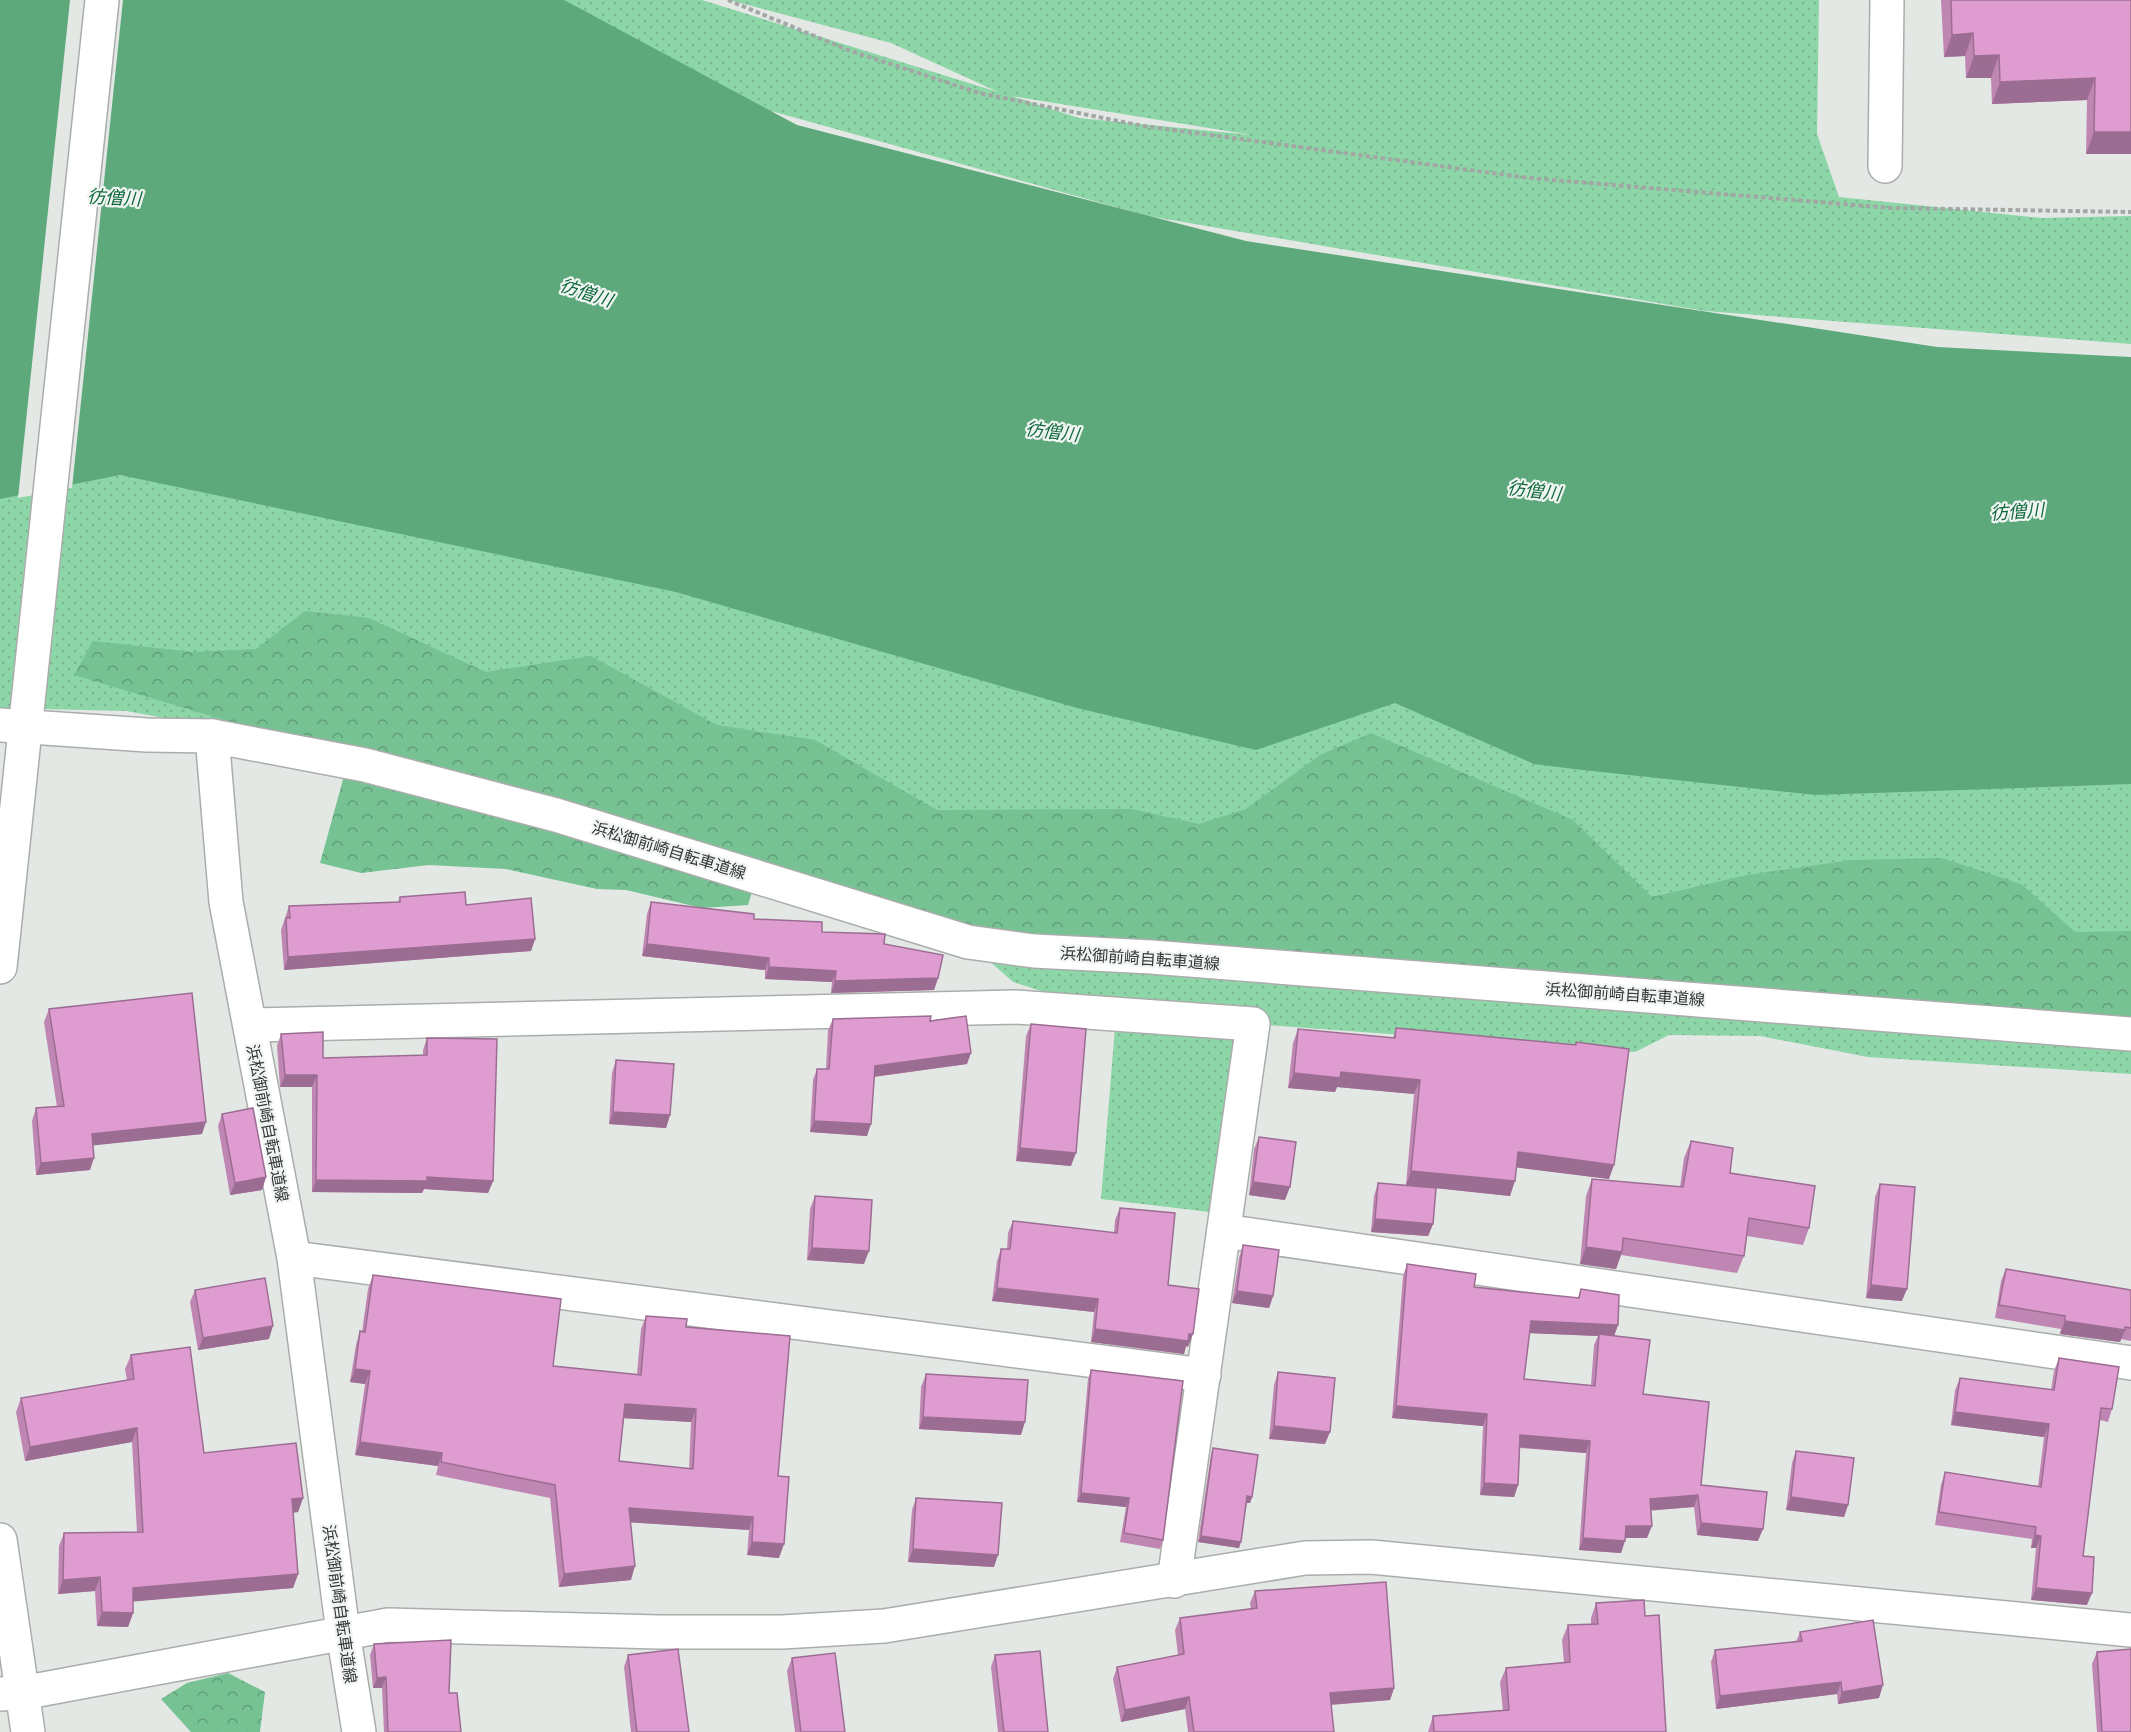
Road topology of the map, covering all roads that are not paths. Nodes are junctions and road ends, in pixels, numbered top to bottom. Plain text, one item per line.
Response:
1 (102, 0) edge
2 (1887, 0) edge
3 (1885, 166) dead end
4 (19, 717) edge
5 (212, 736) junction
6 (0, 967) edge
7 (250, 1025) junction
8 (2131, 1034) edge
9 (1224, 1231) junction
10 (294, 1258) junction
11 (2131, 1363) edge
12 (1204, 1375) junction
13 (0, 1540) edge
14 (1174, 1581) junction
15 (2131, 1630) edge
16 (343, 1632) junction
17 (11, 1693) edge
18 (28, 1732) edge
19 (359, 1732) edge

1 - 4 street
2 - 3 street
4 - 5 street
4 - 6 street
5 - 7 street, 浜松御前崎自転車道線
5 - 8 street, 浜松御前崎自転車道線
7 - 9 street
7 - 10 street, 浜松御前崎自転車道線
9 - 11 street
9 - 12 street
10 - 12 street
10 - 16 street, 浜松御前崎自転車道線
12 - 14 street
13 - 17 street
14 - 15 street
14 - 16 street
16 - 17 street
16 - 19 street, 浜松御前崎自転車道線
17 - 18 street

